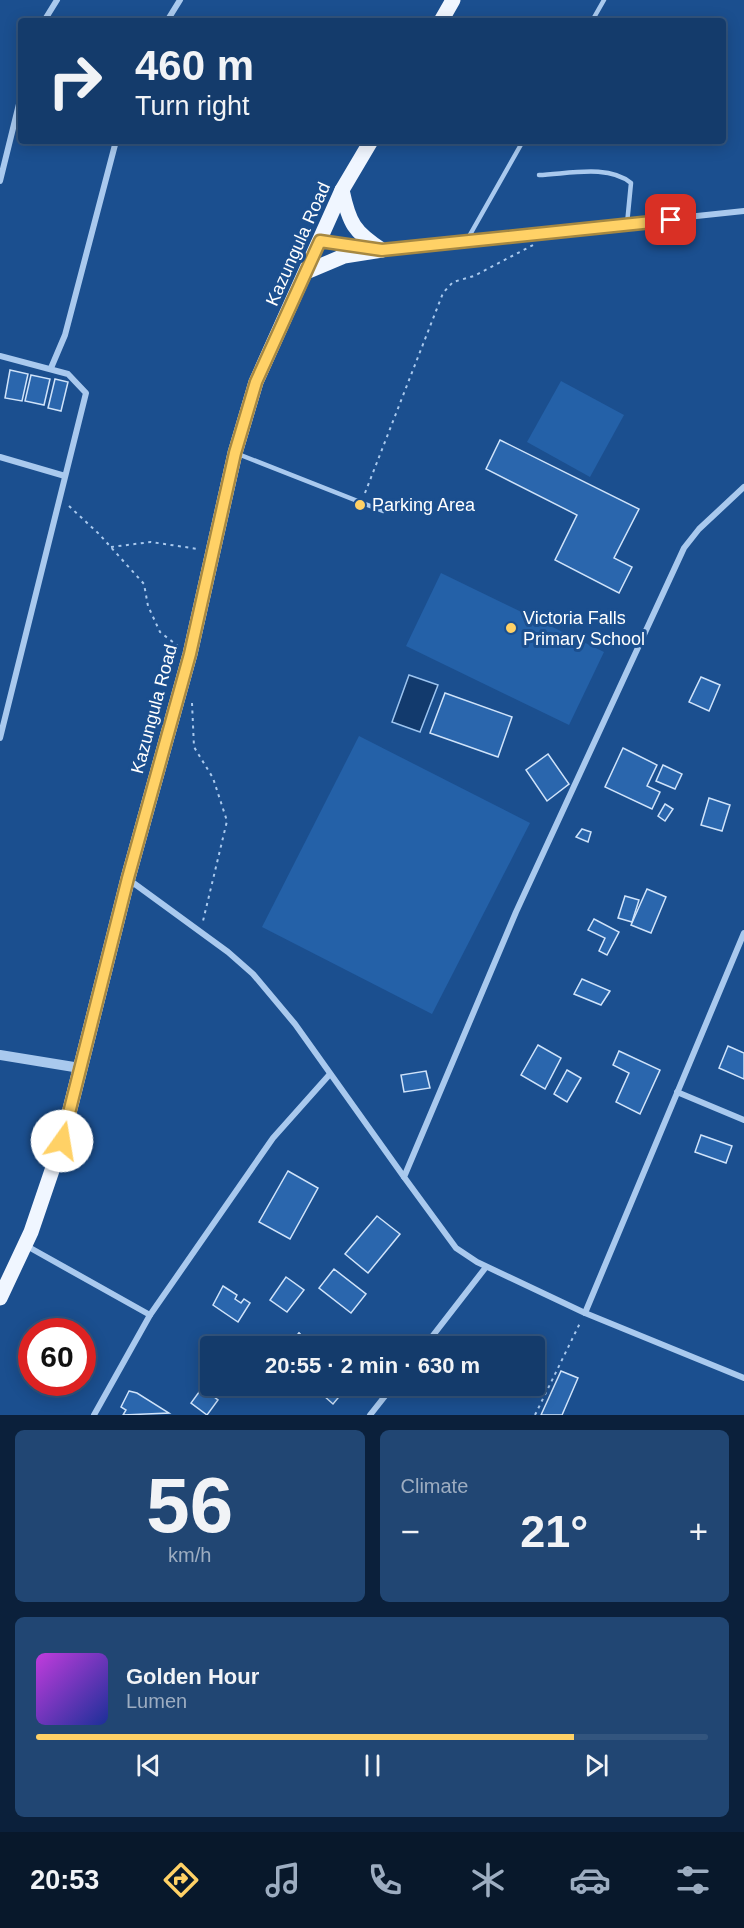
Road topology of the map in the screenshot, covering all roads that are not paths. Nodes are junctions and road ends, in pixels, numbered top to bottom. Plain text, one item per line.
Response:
1 (57, 0) edge
2 (180, 0) edge
3 (453, 0) edge
4 (604, 0) edge
5 (46, 18) edge
6 (168, 18) edge
7 (443, 18) edge
8 (594, 18) edge
9 (18, 108) edge
10 (115, 144) edge
11 (369, 144) edge
12 (522, 144) edge
13 (539, 175) dead end
14 (0, 182) edge
15 (342, 190) junction
16 (744, 211) edge
17 (627, 224) junction
18 (467, 240) junction
19 (320, 241) junction
20 (382, 250) junction
21 (306, 273) junction
22 (0, 356) edge
23 (51, 368) junction
24 (235, 453) junction
25 (0, 457) edge
26 (65, 476) junction
27 (744, 487) edge
28 (383, 511) dead end
29 (0, 738) edge
30 (128, 878) junction
31 (744, 933) edge
32 (0, 1055) edge
33 (80, 1068) junction
34 (330, 1074) junction
35 (677, 1092) junction
36 (744, 1120) edge
37 (404, 1177) junction
38 (25, 1244) junction
39 (486, 1267) junction
40 (0, 1298) edge
41 (585, 1313) junction
42 (150, 1315) junction
43 (433, 1336) edge
44 (744, 1378) edge
45 (385, 1396) edge
46 (94, 1415) edge
47 (370, 1415) edge

1 - 5 street
2 - 6 street
3 - 7 main road
4 - 8 lane
9 - 14 street
10 - 23 street
11 - 15 main road, Kazungula Road
12 - 18 lane
13 - 17 lane
15 - 19 main road, Kazungula Road
15 - 20 main road
16 - 17 street
17 - 18 street
18 - 20 street
19 - 20 street
19 - 21 main road, Kazungula Road
20 - 21 main road
21 - 24 main road, Kazungula Road
22 - 23 street
23 - 26 street
24 - 28 lane
24 - 30 main road, Kazungula Road
25 - 26 street
26 - 29 street
27 - 37 street
30 - 33 main road, Kazungula Road
30 - 34 street
31 - 35 street
32 - 33 street
33 - 38 main road, Kazungula Road
34 - 37 street
34 - 42 street
35 - 36 street
35 - 41 street
37 - 39 street
38 - 40 main road, Kazungula Road
38 - 42 street
39 - 41 street
39 - 43 street
41 - 44 street
42 - 46 street
45 - 47 street

